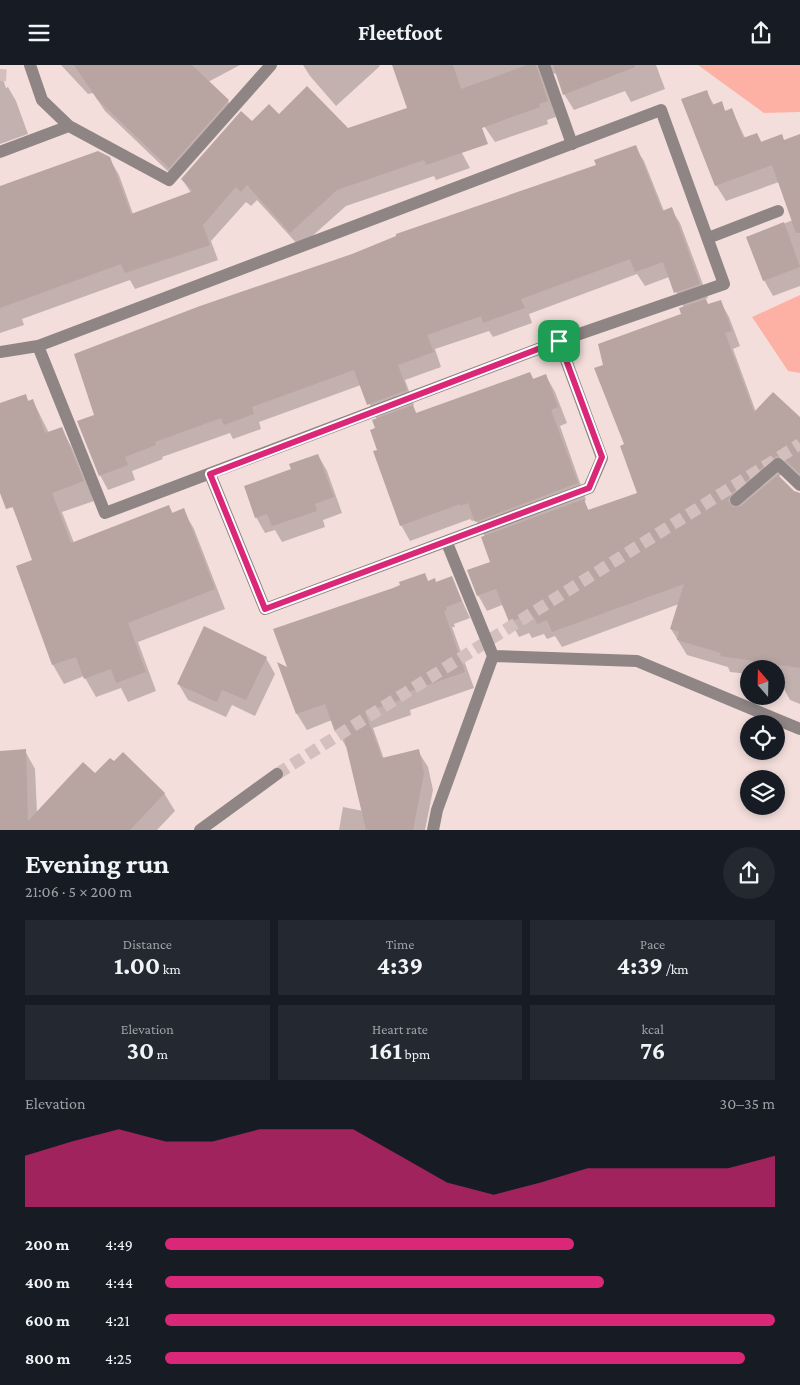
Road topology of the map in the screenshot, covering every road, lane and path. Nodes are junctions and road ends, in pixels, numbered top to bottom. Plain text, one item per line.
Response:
1 (30, 65) edge
2 (271, 65) edge
3 (544, 65) edge
4 (69, 126) junction
5 (572, 144) junction
6 (0, 152) edge
7 (778, 211) dead end
8 (708, 238) junction
9 (559, 341) junction
10 (38, 345) junction
11 (0, 352) edge
12 (210, 474) junction
13 (800, 485) edge
14 (736, 500) dead end
15 (447, 543) junction
16 (493, 656) junction
17 (800, 729) edge
18 (278, 774) tunnel mouth
19 (200, 830) edge
20 (433, 830) edge

1 - 4 street
2 - 4 street
3 - 5 street
4 - 6 street
5 - 8 street
5 - 10 street
7 - 8 street
8 - 9 street
9 - 12 street
9 - 15 street
10 - 11 street
10 - 12 street
12 - 15 street
13 - 14 street
15 - 16 street
16 - 17 street
16 - 20 street
18 - 19 street

